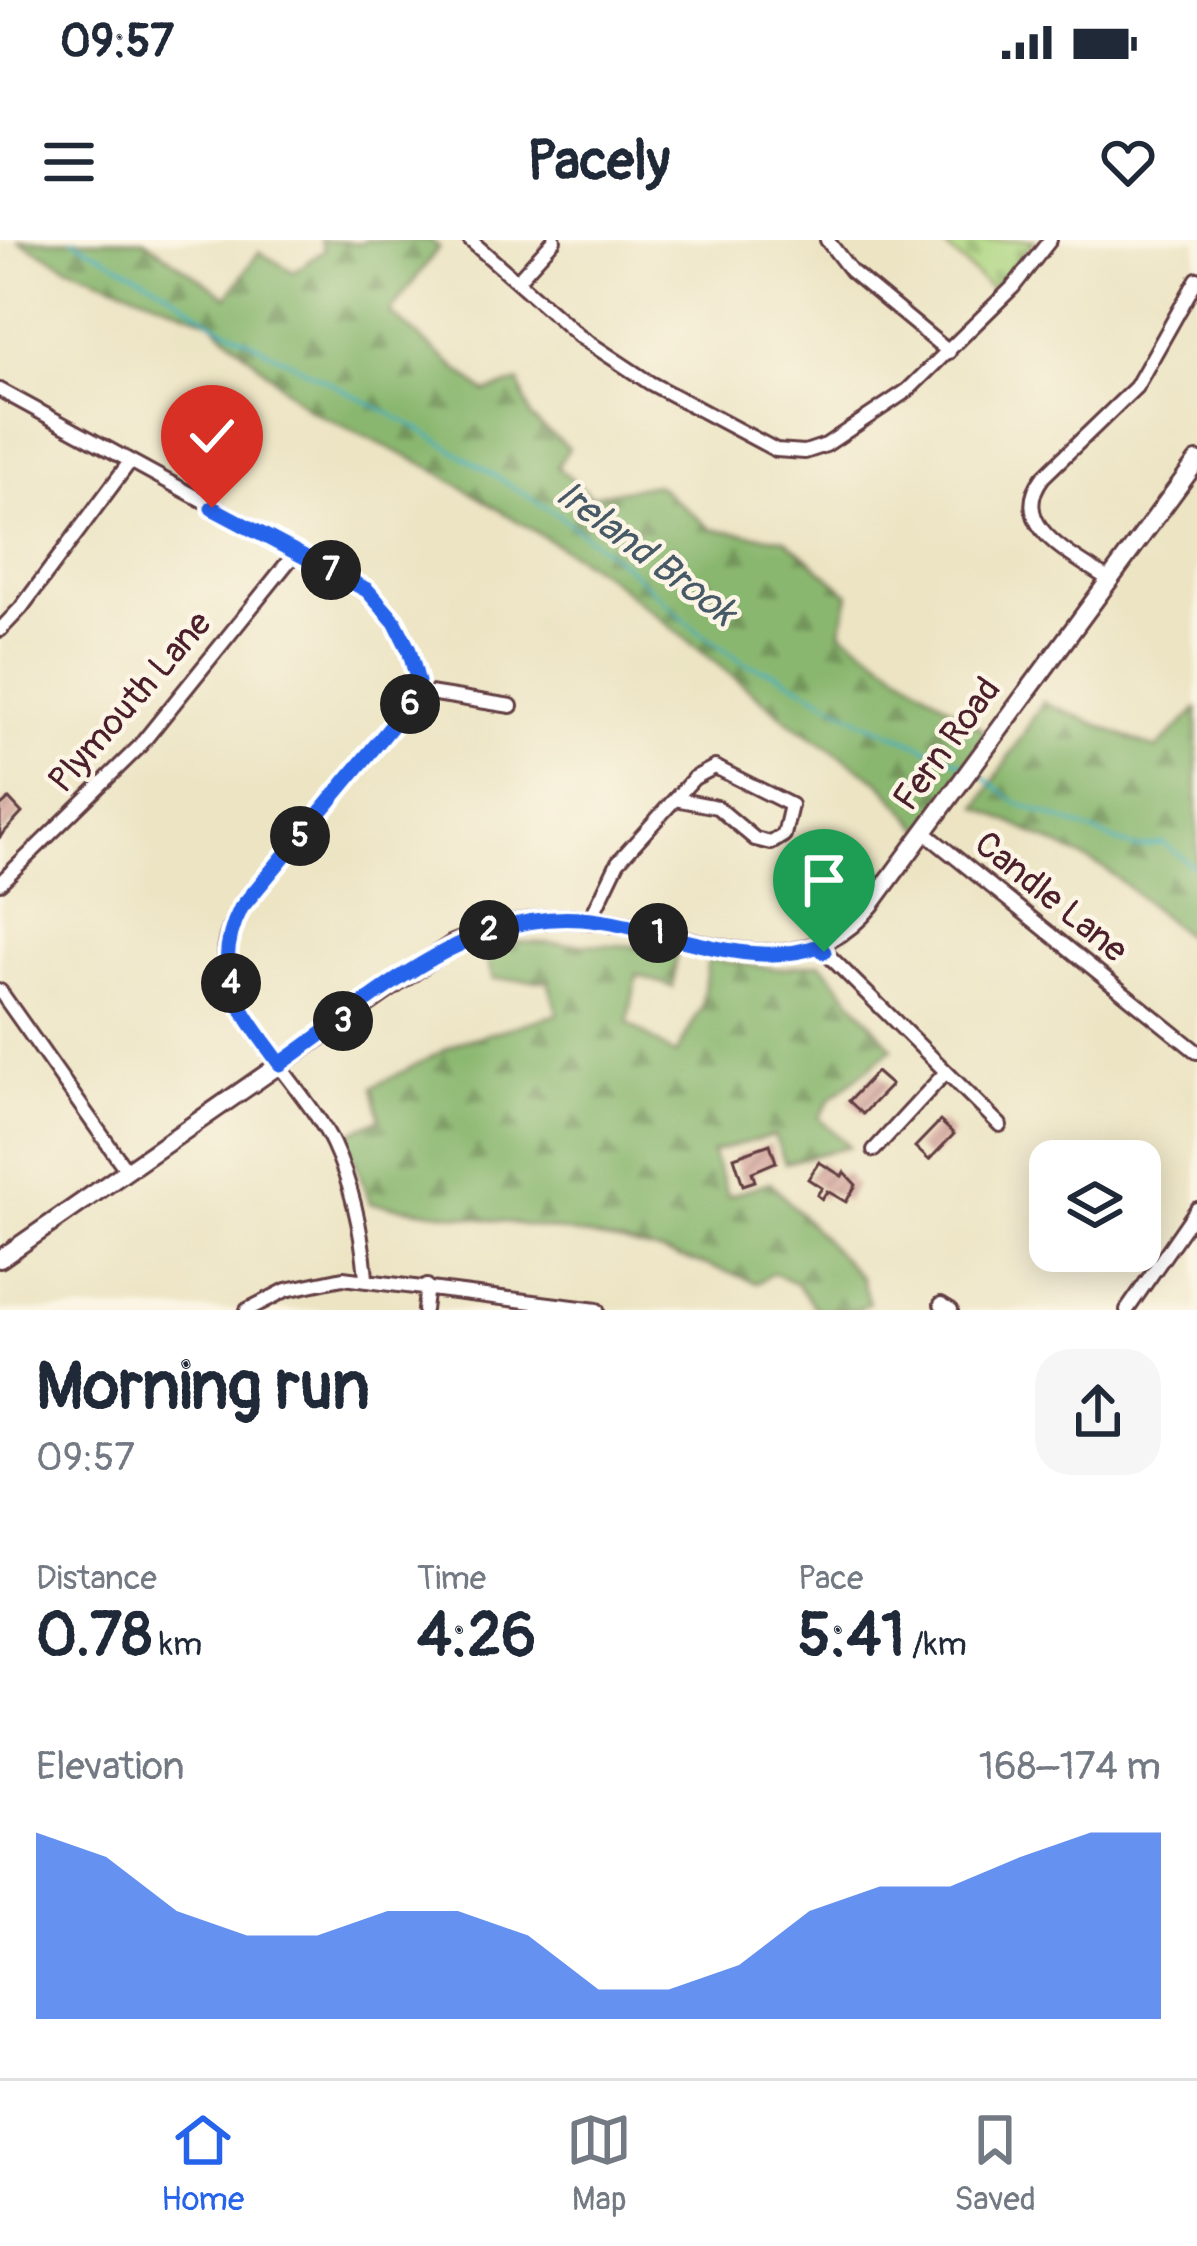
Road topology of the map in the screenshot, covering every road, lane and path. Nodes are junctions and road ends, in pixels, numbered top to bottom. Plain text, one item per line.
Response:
1 (470, 240) edge
2 (554, 240) edge
3 (827, 240) edge
4 (1050, 240) edge
5 (1197, 279) edge
6 (518, 281) junction
7 (949, 352) junction
8 (0, 391) edge
9 (1197, 461) edge
10 (129, 463) junction
11 (296, 552) junction
12 (1109, 580) junction
13 (0, 630) edge
14 (417, 691) junction
15 (511, 706) dead end
16 (675, 799) junction
17 (924, 832) junction
18 (0, 883) edge
19 (590, 920) junction
20 (819, 946) junction
21 (0, 991) edge
22 (1197, 1052) edge
23 (280, 1064) junction
24 (946, 1072) junction
25 (1000, 1125) dead end
26 (874, 1150) dead end
27 (127, 1171) junction
28 (1197, 1208) edge
29 (1183, 1226) junction
30 (1197, 1236) edge
31 (0, 1259) edge
32 (366, 1278) junction
33 (427, 1286) junction
34 (247, 1310) edge
35 (424, 1310) edge
36 (597, 1310) edge
37 (1127, 1310) edge

1 - 6 street
2 - 6 street
3 - 7 street
4 - 7 street
5 - 12 street
6 - 7 street
8 - 10 street
9 - 12 street, Fern Road
10 - 11 street
10 - 13 street
11 - 14 street
11 - 18 street, Plymouth Lane
12 - 17 street, Fern Road
14 - 15 street
14 - 23 street
16 - 16 street
16 - 19 street
17 - 20 street, Fern Road
17 - 22 street, Candle Lane
19 - 20 street
19 - 23 street
20 - 24 street
21 - 27 street
23 - 27 street
23 - 32 street
24 - 25 street
24 - 26 street
27 - 31 street
28 - 29 street
29 - 30 street
29 - 37 street
32 - 33 street
32 - 34 street
33 - 35 street
33 - 36 street

